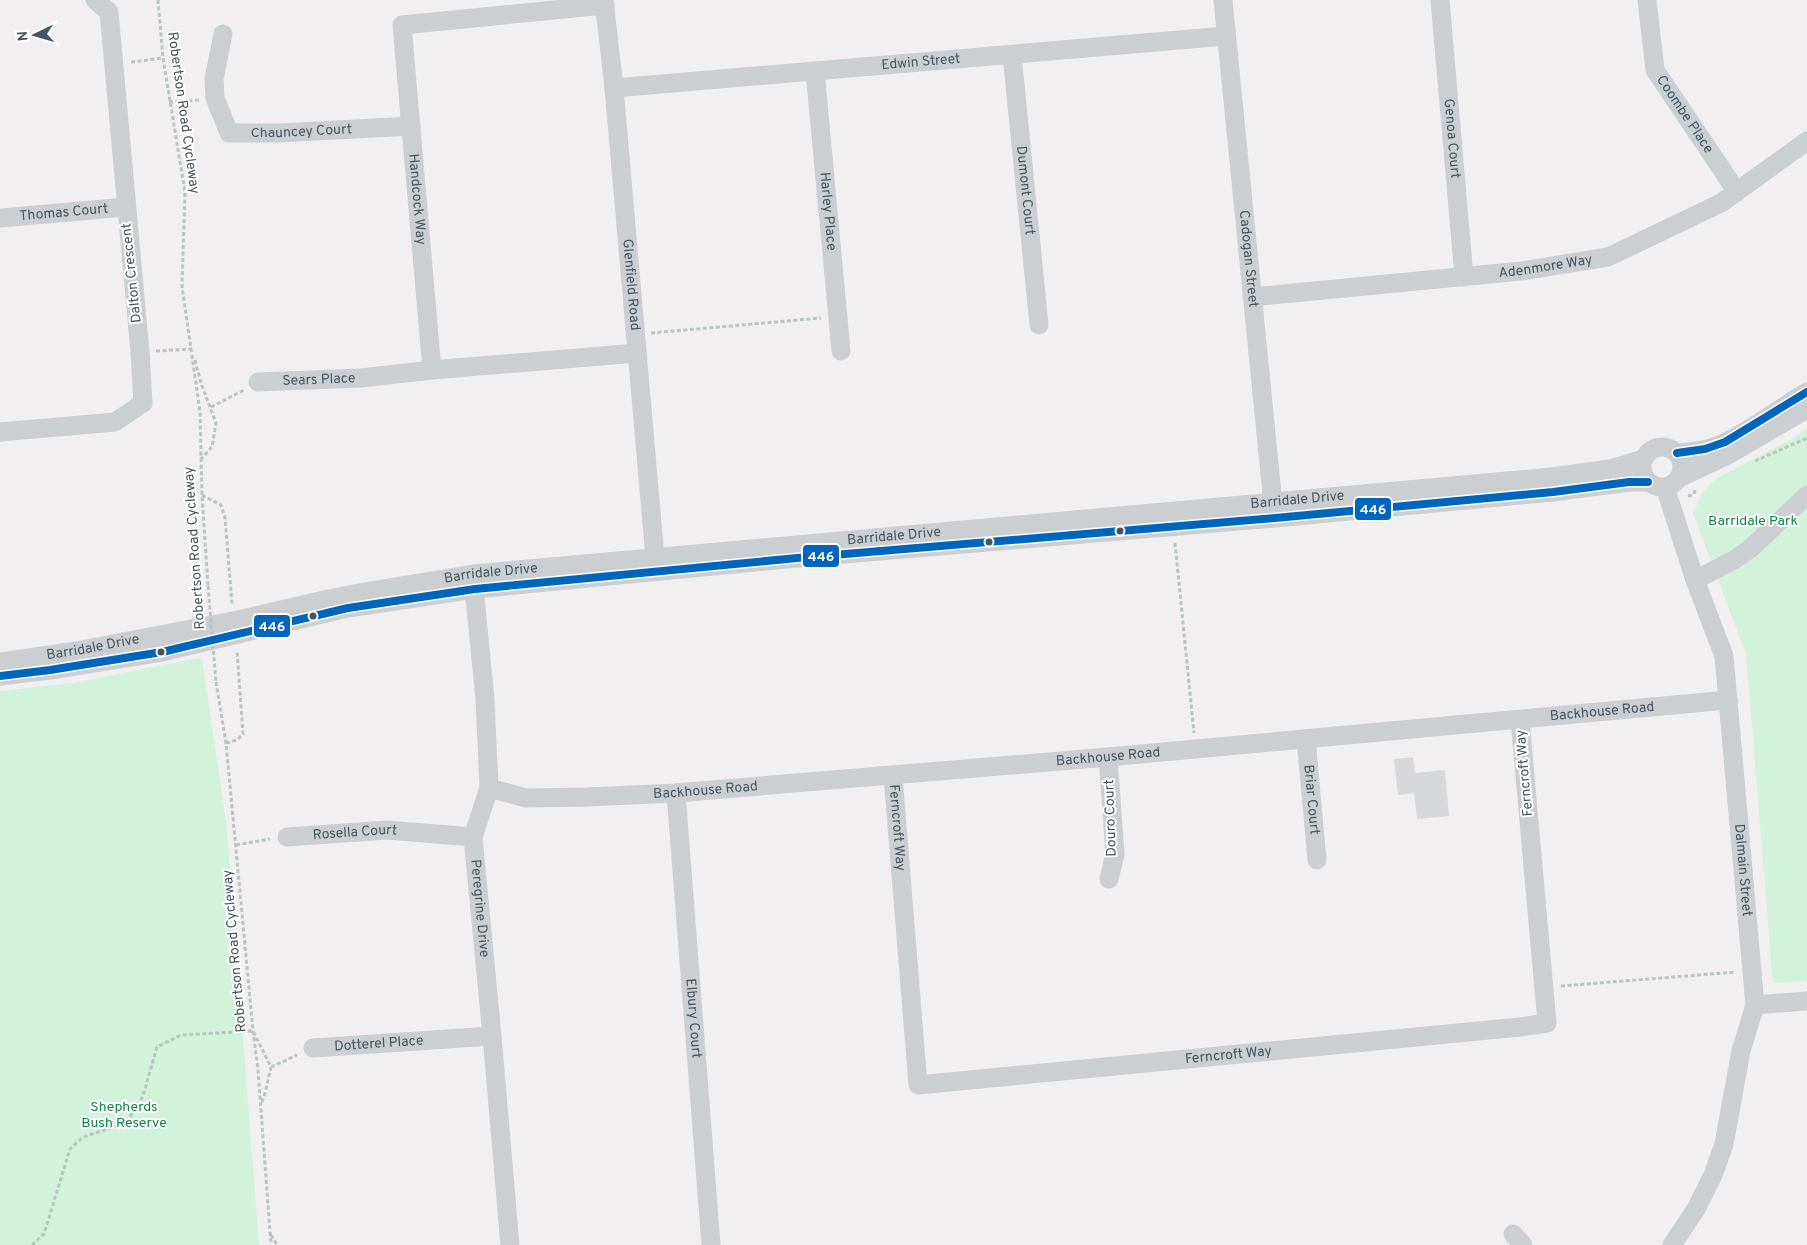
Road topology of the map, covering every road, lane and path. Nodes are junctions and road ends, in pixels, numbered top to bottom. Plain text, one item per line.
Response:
1 (95, 0) edge
2 (158, 0) edge
3 (1223, 0) edge
4 (1440, 0) edge
5 (1647, 0) edge
6 (605, 3) edge
7 (223, 34) dead end
8 (1226, 36) junction
9 (1012, 54) junction
10 (163, 58) junction
11 (114, 64) junction
12 (815, 71) junction
13 (614, 88) junction
14 (215, 98) junction
15 (169, 102) junction
16 (411, 126) junction
17 (1807, 142) edge
18 (1737, 192) junction
19 (126, 207) junction
20 (0, 218) edge
21 (1464, 277) junction
22 (1252, 297) junction
23 (838, 316) junction
24 (1039, 325) dead end
25 (636, 343) junction
26 (192, 349) junction
27 (841, 351) dead end
28 (140, 352) junction
29 (432, 370) junction
30 (258, 382) joint
31 (1807, 392) edge
32 (211, 407) junction
33 (1807, 410) edge
34 (0, 432) edge
35 (1676, 452) junction
36 (201, 459) junction
37 (1643, 459) junction
38 (1664, 482) junction
39 (202, 495) junction
40 (1807, 495) edge
41 (1274, 510) junction
42 (1173, 527) junction
43 (655, 563) junction
44 (1695, 580) junction
45 (474, 582) junction
46 (232, 611) dead end
47 (236, 649) dead end
48 (0, 662) edge
49 (0, 676) edge
50 (1728, 700) junction
51 (1520, 720) junction
52 (1306, 739) junction
53 (226, 743) junction
54 (1195, 749) junction
55 (1108, 757) junction
56 (893, 776) junction
57 (489, 788) junction
58 (676, 793) junction
59 (287, 837) joint
60 (473, 837) junction
61 (236, 845) junction
62 (1317, 860) dead end
63 (1109, 879) dead end
64 (1752, 971) junction
65 (1544, 988) junction
66 (1807, 1001) edge
67 (1755, 1005) junction
68 (253, 1031) junction
69 (492, 1036) junction
70 (313, 1048) joint
71 (270, 1066) junction
72 (261, 1105) junction
73 (270, 1234) junction
74 (505, 1244) edge
75 (32, 1245) edge
76 (271, 1245) edge
77 (277, 1245) edge
78 (712, 1245) edge
79 (1672, 1245) edge

1 - 11 street, Dalton Crescent
2 - 10 path, Robertson Road Cycleway
3 - 8 street, Cadogan Street
4 - 21 street, Genoa Court
5 - 18 street, Coombe Place
6 - 13 street, Glenfield Road
6 - 16 street, Handcock Way
7 - 14 street, Chauncey Court
8 - 9 street, Edwin Street
8 - 22 street, Cadogan Street
9 - 12 street, Edwin Street
9 - 24 street, Dumont Court
10 - 11 path
10 - 15 path, Robertson Road Cycleway
11 - 19 street, Dalton Crescent
12 - 13 street, Edwin Street
12 - 23 street, Harley Place
13 - 25 street, Glenfield Road
14 - 15 path
14 - 16 street, Chauncey Court
15 - 26 path, Robertson Road Cycleway
16 - 29 street, Handcock Way
17 - 18 street, Adenmore Way
18 - 21 street, Adenmore Way
19 - 20 street, Thomas Court
19 - 28 street, Dalton Crescent
21 - 22 street, Adenmore Way
22 - 41 street, Cadogan Street
23 - 25 path
23 - 27 street, Harley Place
25 - 29 street
25 - 43 street, Glenfield Road
26 - 28 path
26 - 32 path
26 - 36 path, Robertson Road Cycleway
28 - 34 street, Dalton Crescent
29 - 30 street, Sears Place
30 - 32 path
31 - 35 street
32 - 36 path
33 - 38 street, Barridale Drive
35 - 37 street
35 - 38 street
36 - 39 path, Robertson Road Cycleway
37 - 38 street
37 - 41 street, Barridale Drive
38 - 41 street, Barridale Drive
38 - 44 street, Dalmain Street
39 - 46 path
39 - 53 path, Robertson Road Cycleway, bridge
40 - 44 street
41 - 42 street, Barridale Drive
41 - 43 street, Barridale Drive
42 - 43 street, Barridale Drive
42 - 54 path
43 - 45 street, Barridale Drive
44 - 50 street, Dalmain Street
45 - 48 street, Barridale Drive
45 - 49 street, Barridale Drive
45 - 57 street, Peregrine Drive
47 - 53 path
50 - 51 street, Backhouse Road
50 - 64 street, Dalmain Street
51 - 52 street, Backhouse Road
51 - 65 street, Ferncroft Way
52 - 54 street, Backhouse Road
52 - 62 street, Briar Court
53 - 61 path, Robertson Road Cycleway
54 - 55 street, Backhouse Road
55 - 56 street, Backhouse Road
55 - 63 street, Douro Court
56 - 58 street, Backhouse Road
56 - 65 street, Ferncroft Way
57 - 58 street, Backhouse Road
57 - 60 street, Peregrine Drive
58 - 78 street, Elbury Court
59 - 60 street, Rosella Court
59 - 61 path
60 - 69 street, Peregrine Drive
61 - 68 path, Robertson Road Cycleway
64 - 65 path
64 - 67 street, Dalmain Street
66 - 67 street
67 - 79 street, Dalmain Street
68 - 71 path
68 - 72 path, Robertson Road Cycleway
68 - 75 path
69 - 70 street, Dotterel Place
69 - 74 street, Peregrine Drive
70 - 71 path
71 - 72 path
72 - 73 path, Robertson Road Cycleway
73 - 76 path, Robertson Road Cycleway
73 - 77 path

